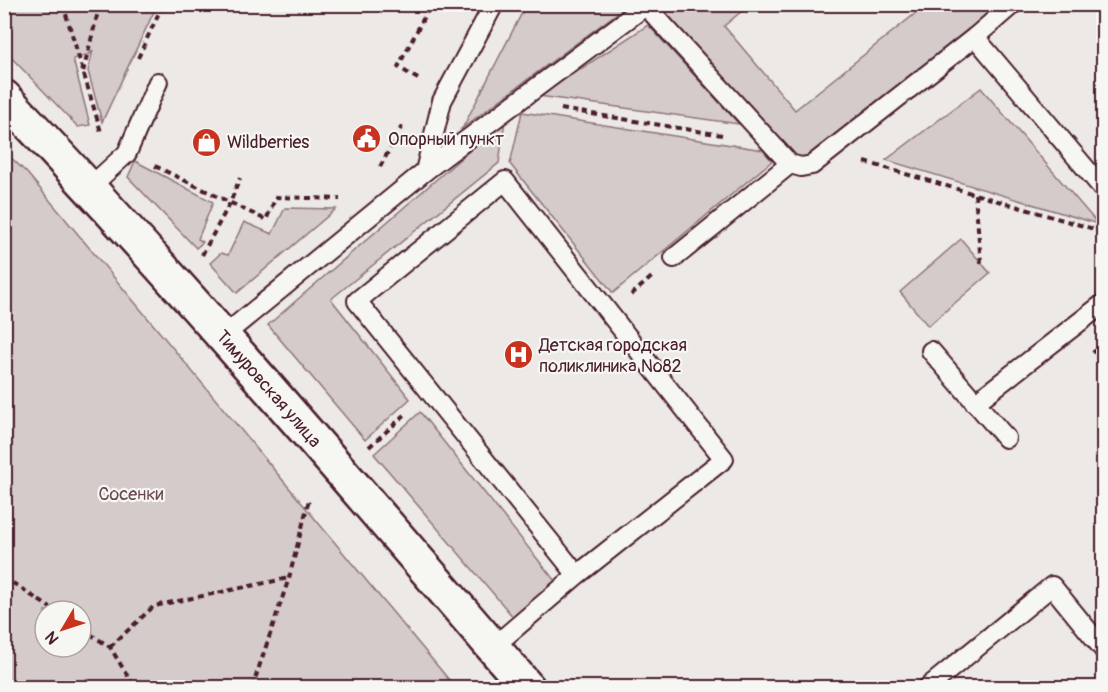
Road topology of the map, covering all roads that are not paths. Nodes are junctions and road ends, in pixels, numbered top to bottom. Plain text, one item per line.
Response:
1 (494, 4) edge
2 (1012, 4) edge
3 (647, 5) edge
4 (975, 38) junction
5 (158, 82) dead end
6 (4, 97) edge
7 (790, 164) junction
8 (425, 171) junction
9 (90, 187) junction
10 (1104, 190) edge
11 (674, 258) dead end
12 (1104, 303) edge
13 (222, 337) junction
14 (931, 351) dead end
15 (975, 403) junction
16 (1005, 438) dead end
17 (577, 575) junction
18 (493, 647) junction
19 (1104, 650) edge
20 (528, 687) edge
21 (927, 687) edge

1 - 8 lane
2 - 4 lane
3 - 7 lane
3 - 8 lane
4 - 7 lane
4 - 10 lane
5 - 9 lane
6 - 9 street, Тимуровская улица
7 - 11 lane
8 - 13 lane
9 - 13 street, Тимуровская улица
12 - 15 lane
13 - 18 street, Тимуровская улица
14 - 15 lane
15 - 16 lane
17 - 17 lane
17 - 18 lane
18 - 20 street, Тимуровская улица
19 - 21 lane

